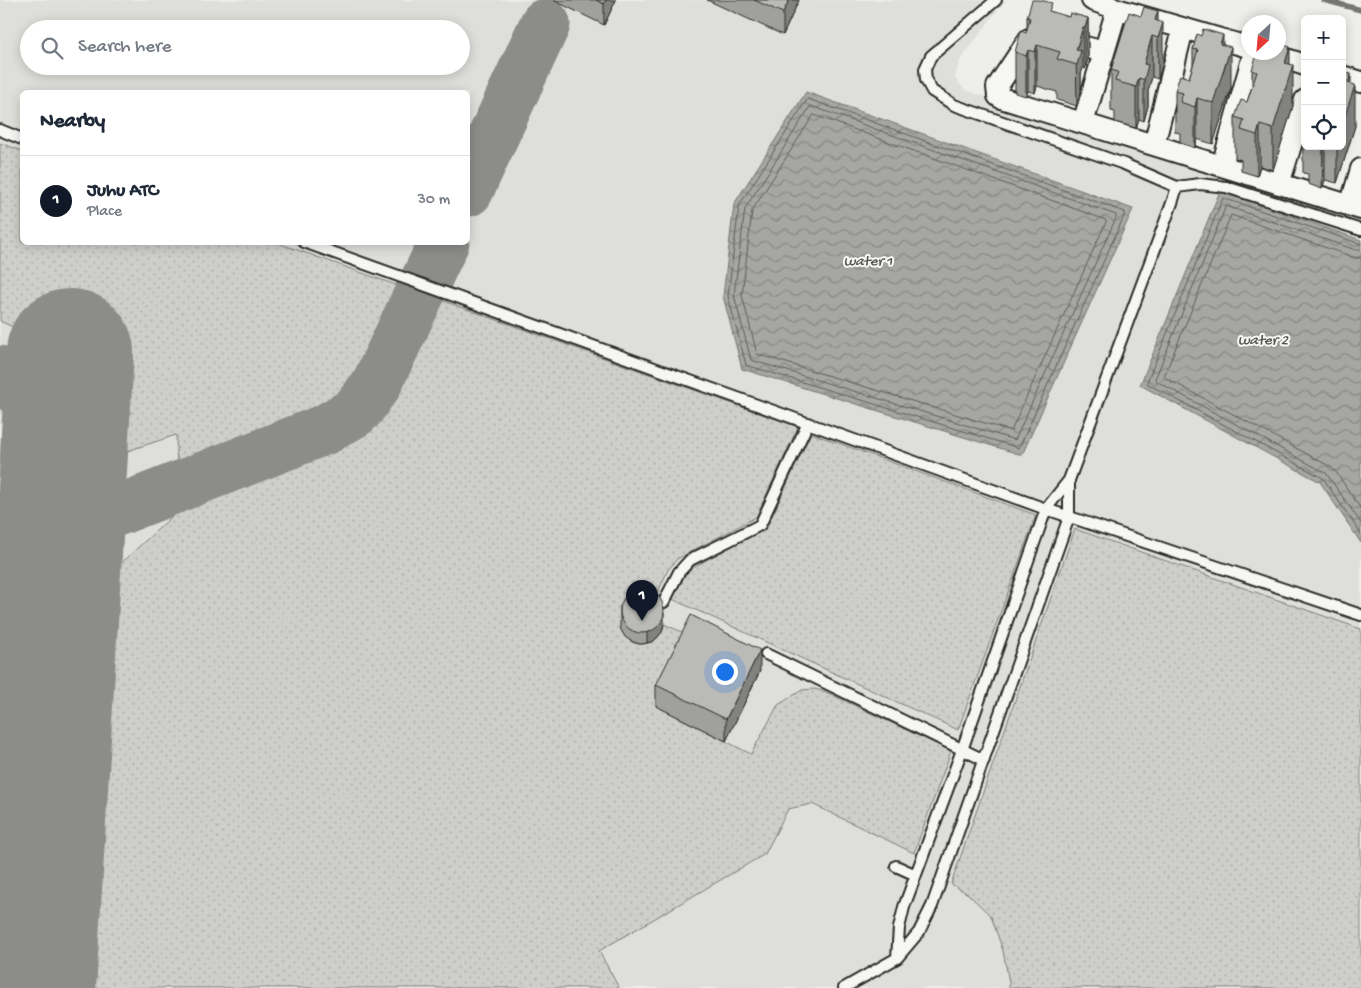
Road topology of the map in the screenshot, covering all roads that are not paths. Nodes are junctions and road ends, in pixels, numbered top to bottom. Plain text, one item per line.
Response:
1 (996, 0) edge
2 (1092, 0) edge
3 (1117, 9) junction
4 (1183, 29) junction
5 (1241, 46) edge
6 (1104, 52) junction
7 (1286, 59) edge
8 (1252, 60) edge
9 (1301, 64) edge
10 (1346, 77) edge
11 (1361, 82) edge
12 (1303, 105) edge
13 (1082, 123) junction
14 (0, 130) edge
15 (20, 138) edge
16 (1154, 145) junction
17 (1222, 166) junction
18 (1361, 169) edge
19 (1279, 184) junction
20 (1177, 187) junction
21 (1355, 207) edge
22 (1361, 230) edge
23 (312, 245) edge
24 (808, 423) junction
25 (1069, 480) junction
26 (1046, 509) junction
27 (1069, 516) junction
28 (664, 602) edge
29 (1361, 615) edge
30 (766, 654) dead end
31 (962, 750) junction
32 (984, 760) junction
33 (896, 866) dead end
34 (916, 875) junction
35 (897, 958) junction
36 (843, 988) edge

1 - 20 lane
2 - 3 street
3 - 4 street
3 - 6 street
4 - 5 street
4 - 16 street
6 - 13 street
6 - 13 street
7 - 9 street
8 - 17 street
10 - 11 street
12 - 19 street
13 - 16 street
14 - 15 lane
16 - 17 street
17 - 19 street
18 - 21 street
19 - 21 street
20 - 22 lane
20 - 25 lane
23 - 24 lane
24 - 26 lane
24 - 28 lane
25 - 26 lane
25 - 27 lane
26 - 27 lane
26 - 31 lane
27 - 29 lane
27 - 32 lane
30 - 31 lane
31 - 32 lane
31 - 34 lane
32 - 35 lane
33 - 34 lane
34 - 35 lane
35 - 36 lane

